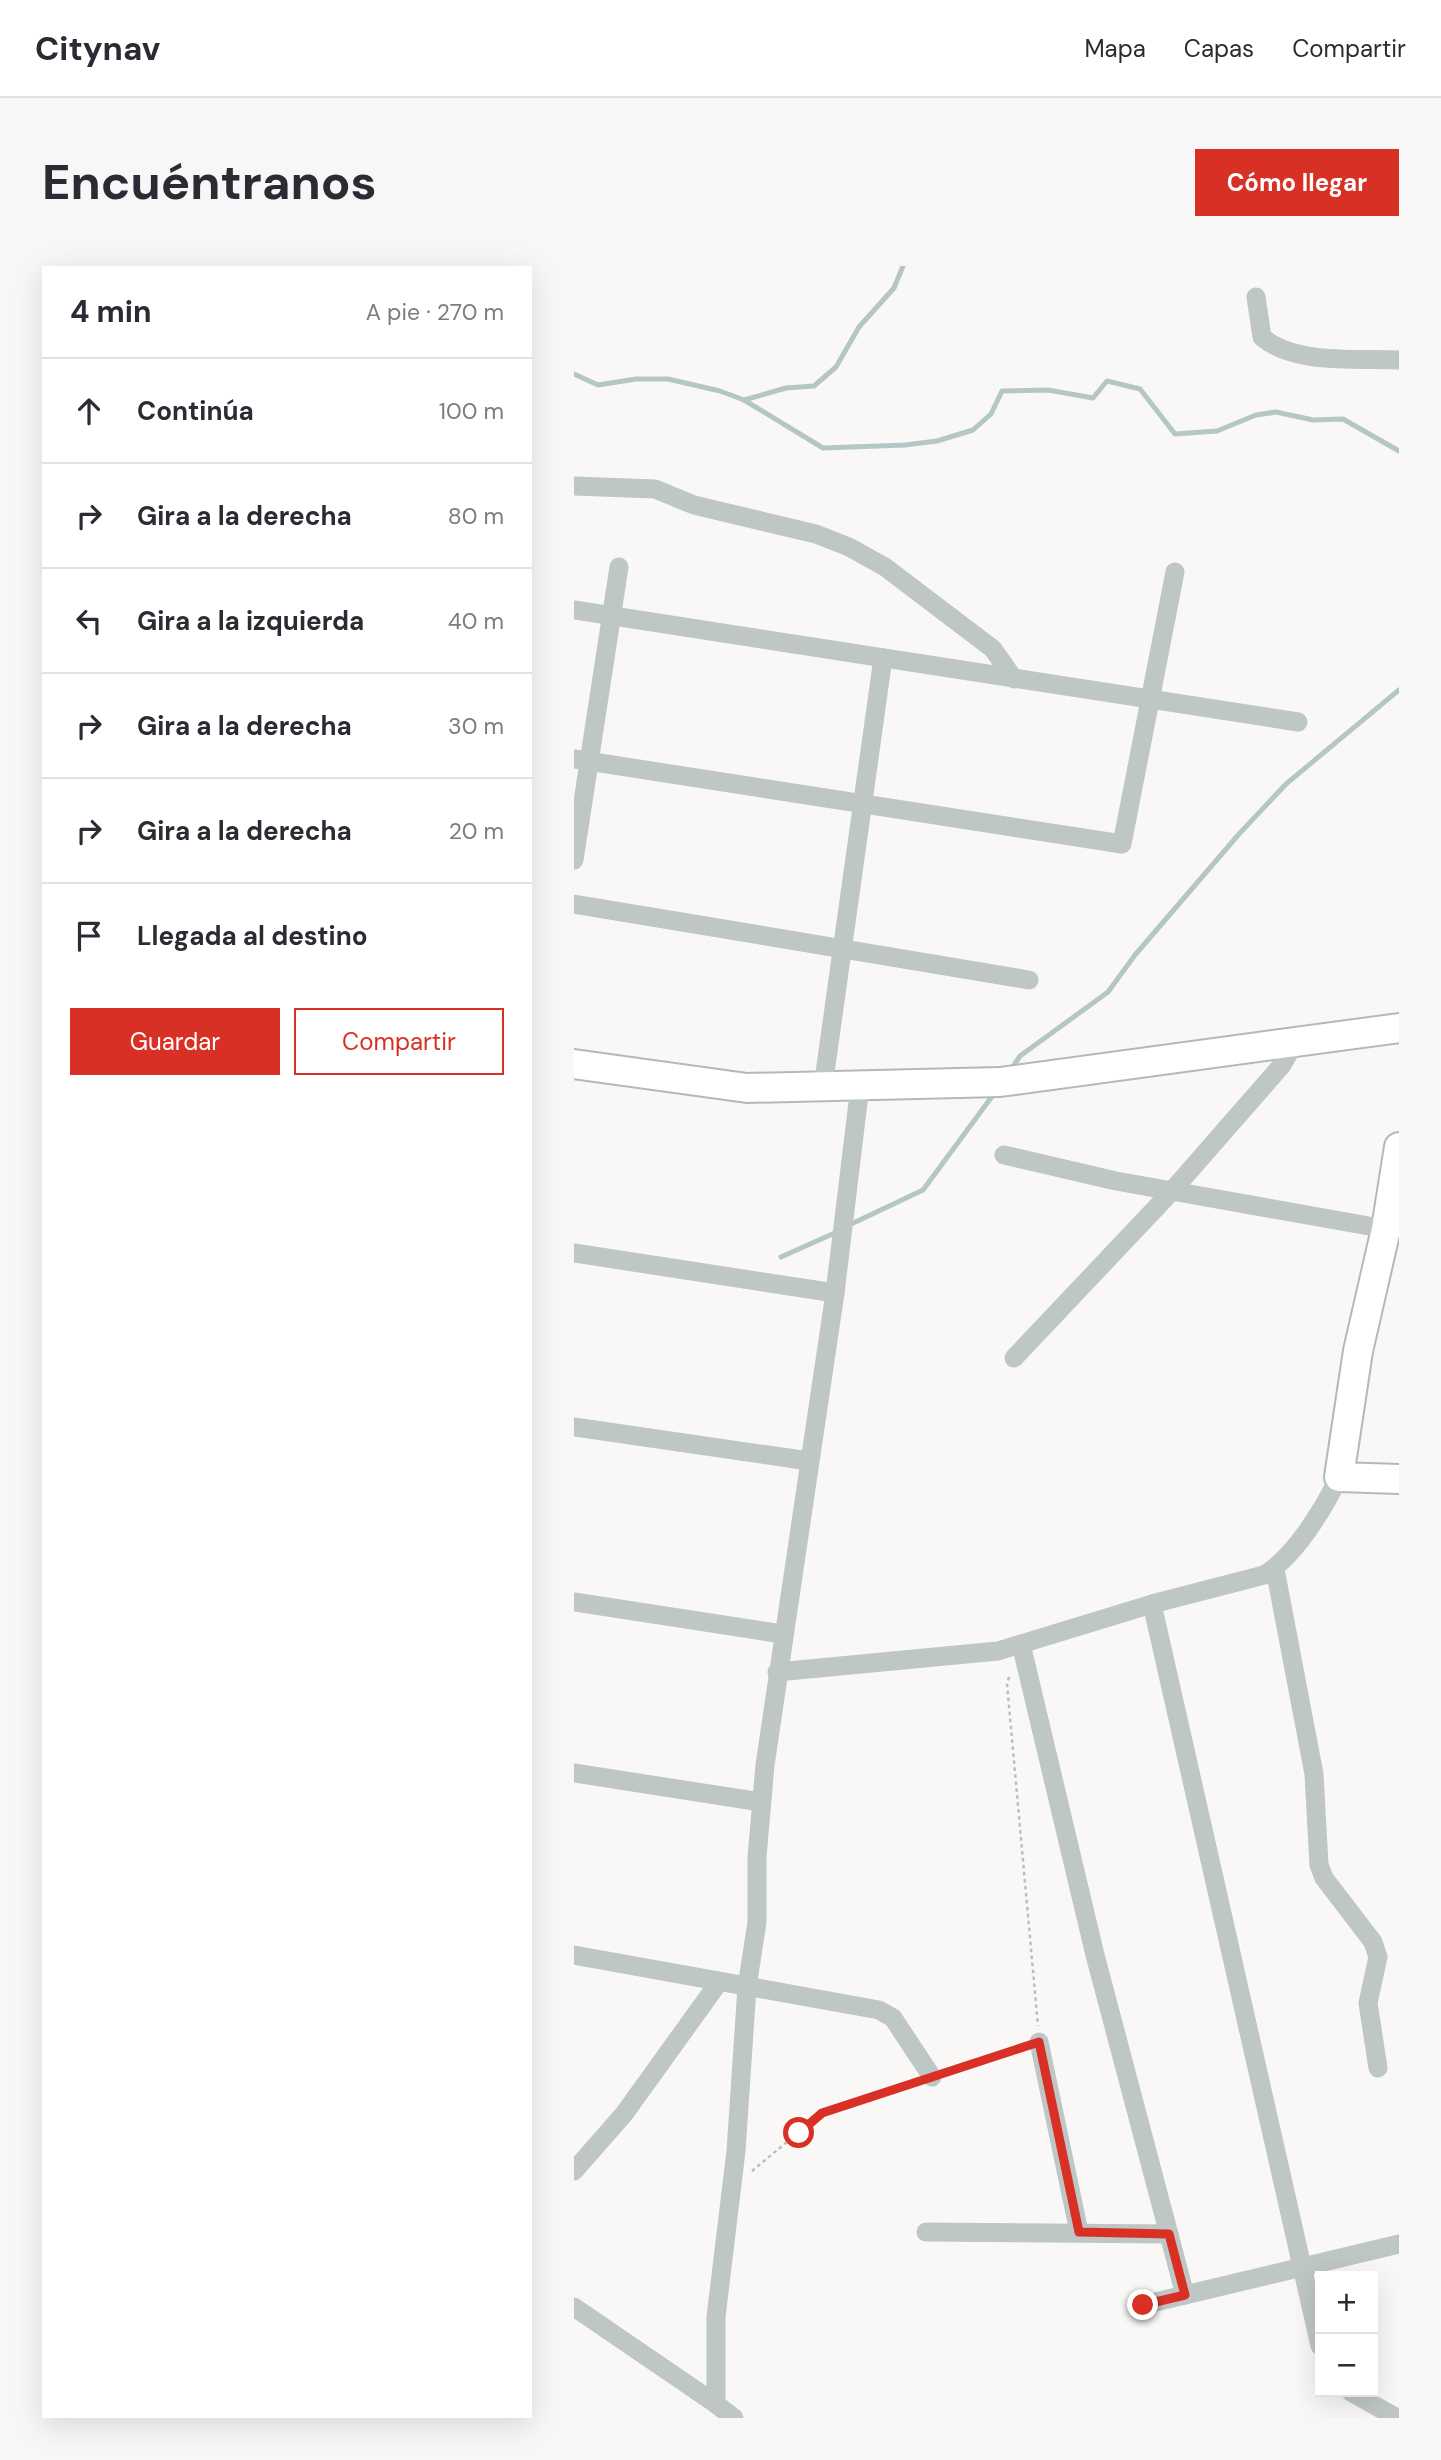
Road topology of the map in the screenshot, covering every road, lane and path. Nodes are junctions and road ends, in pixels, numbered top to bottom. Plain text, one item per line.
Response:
1 (1256, 298) dead end
2 (1399, 360) edge
3 (574, 486) edge
4 (619, 567) dead end
5 (1175, 572) dead end
6 (574, 610) edge
7 (612, 616) junction
8 (883, 658) junction
9 (1014, 679) junction
10 (1151, 701) junction
11 (1298, 722) dead end
12 (582, 760) edge
13 (863, 802) junction
14 (574, 860) edge
15 (574, 904) edge
16 (842, 948) junction
17 (1029, 980) dead end
18 (1399, 1028) edge
19 (1294, 1042) junction
20 (574, 1064) edge
21 (860, 1086) junction
22 (823, 1087) junction
23 (1399, 1147) edge
24 (1004, 1155) dead end
25 (1171, 1192) junction
26 (1393, 1230) edge
27 (574, 1254) edge
28 (835, 1293) junction
29 (1014, 1358) dead end
30 (574, 1427) edge
31 (809, 1461) junction
32 (1339, 1477) junction
33 (1399, 1479) edge
34 (1275, 1569) junction
35 (574, 1602) edge
36 (1152, 1605) junction
37 (783, 1634) junction
38 (1021, 1644) junction
39 (777, 1672) junction
40 (574, 1773) edge
41 (761, 1802) junction
42 (574, 1955) edge
43 (719, 1982) junction
44 (747, 1987) junction
45 (1039, 2042) junction
46 (1378, 2068) dead end
47 (932, 2077) junction
48 (575, 2168) edge
49 (731, 2182) junction
50 (926, 2232) dead end
51 (1079, 2232) junction
52 (1169, 2234) junction
53 (1399, 2244) edge
54 (1302, 2267) junction
55 (1185, 2295) junction
56 (1143, 2305) dead end
57 (574, 2307) edge
58 (1317, 2334) edge
59 (1360, 2397) edge
60 (716, 2404) junction
61 (734, 2418) edge
62 (1397, 2418) edge

1 - 2 street
3 - 9 street
4 - 7 street
5 - 10 street
6 - 7 street
7 - 8 street
7 - 12 street
8 - 9 street
8 - 13 street
9 - 10 street
10 - 11 street
10 - 13 street
12 - 13 street
12 - 14 street
13 - 16 street
15 - 16 street
16 - 17 street
16 - 22 street
18 - 19 street
19 - 21 street
19 - 25 street
20 - 22 street
21 - 22 street
21 - 28 street
23 - 26 street
24 - 25 street
25 - 26 street
25 - 29 street
26 - 32 street
27 - 28 street
28 - 31 street
30 - 31 street
31 - 37 street
32 - 33 street
32 - 34 street
34 - 36 street
34 - 46 street
35 - 37 street
36 - 38 street
36 - 54 street
37 - 39 street
38 - 39 street
38 - 45 path
38 - 52 street
39 - 41 street
40 - 41 street
41 - 44 street
42 - 43 street
43 - 44 street
43 - 48 street
44 - 47 street
44 - 49 street
45 - 47 path
45 - 51 street
47 - 49 path
49 - 60 street
50 - 51 street
51 - 52 street
52 - 55 street
53 - 54 street
54 - 55 street
54 - 58 street
55 - 56 street
57 - 60 street
59 - 62 street
60 - 61 street

